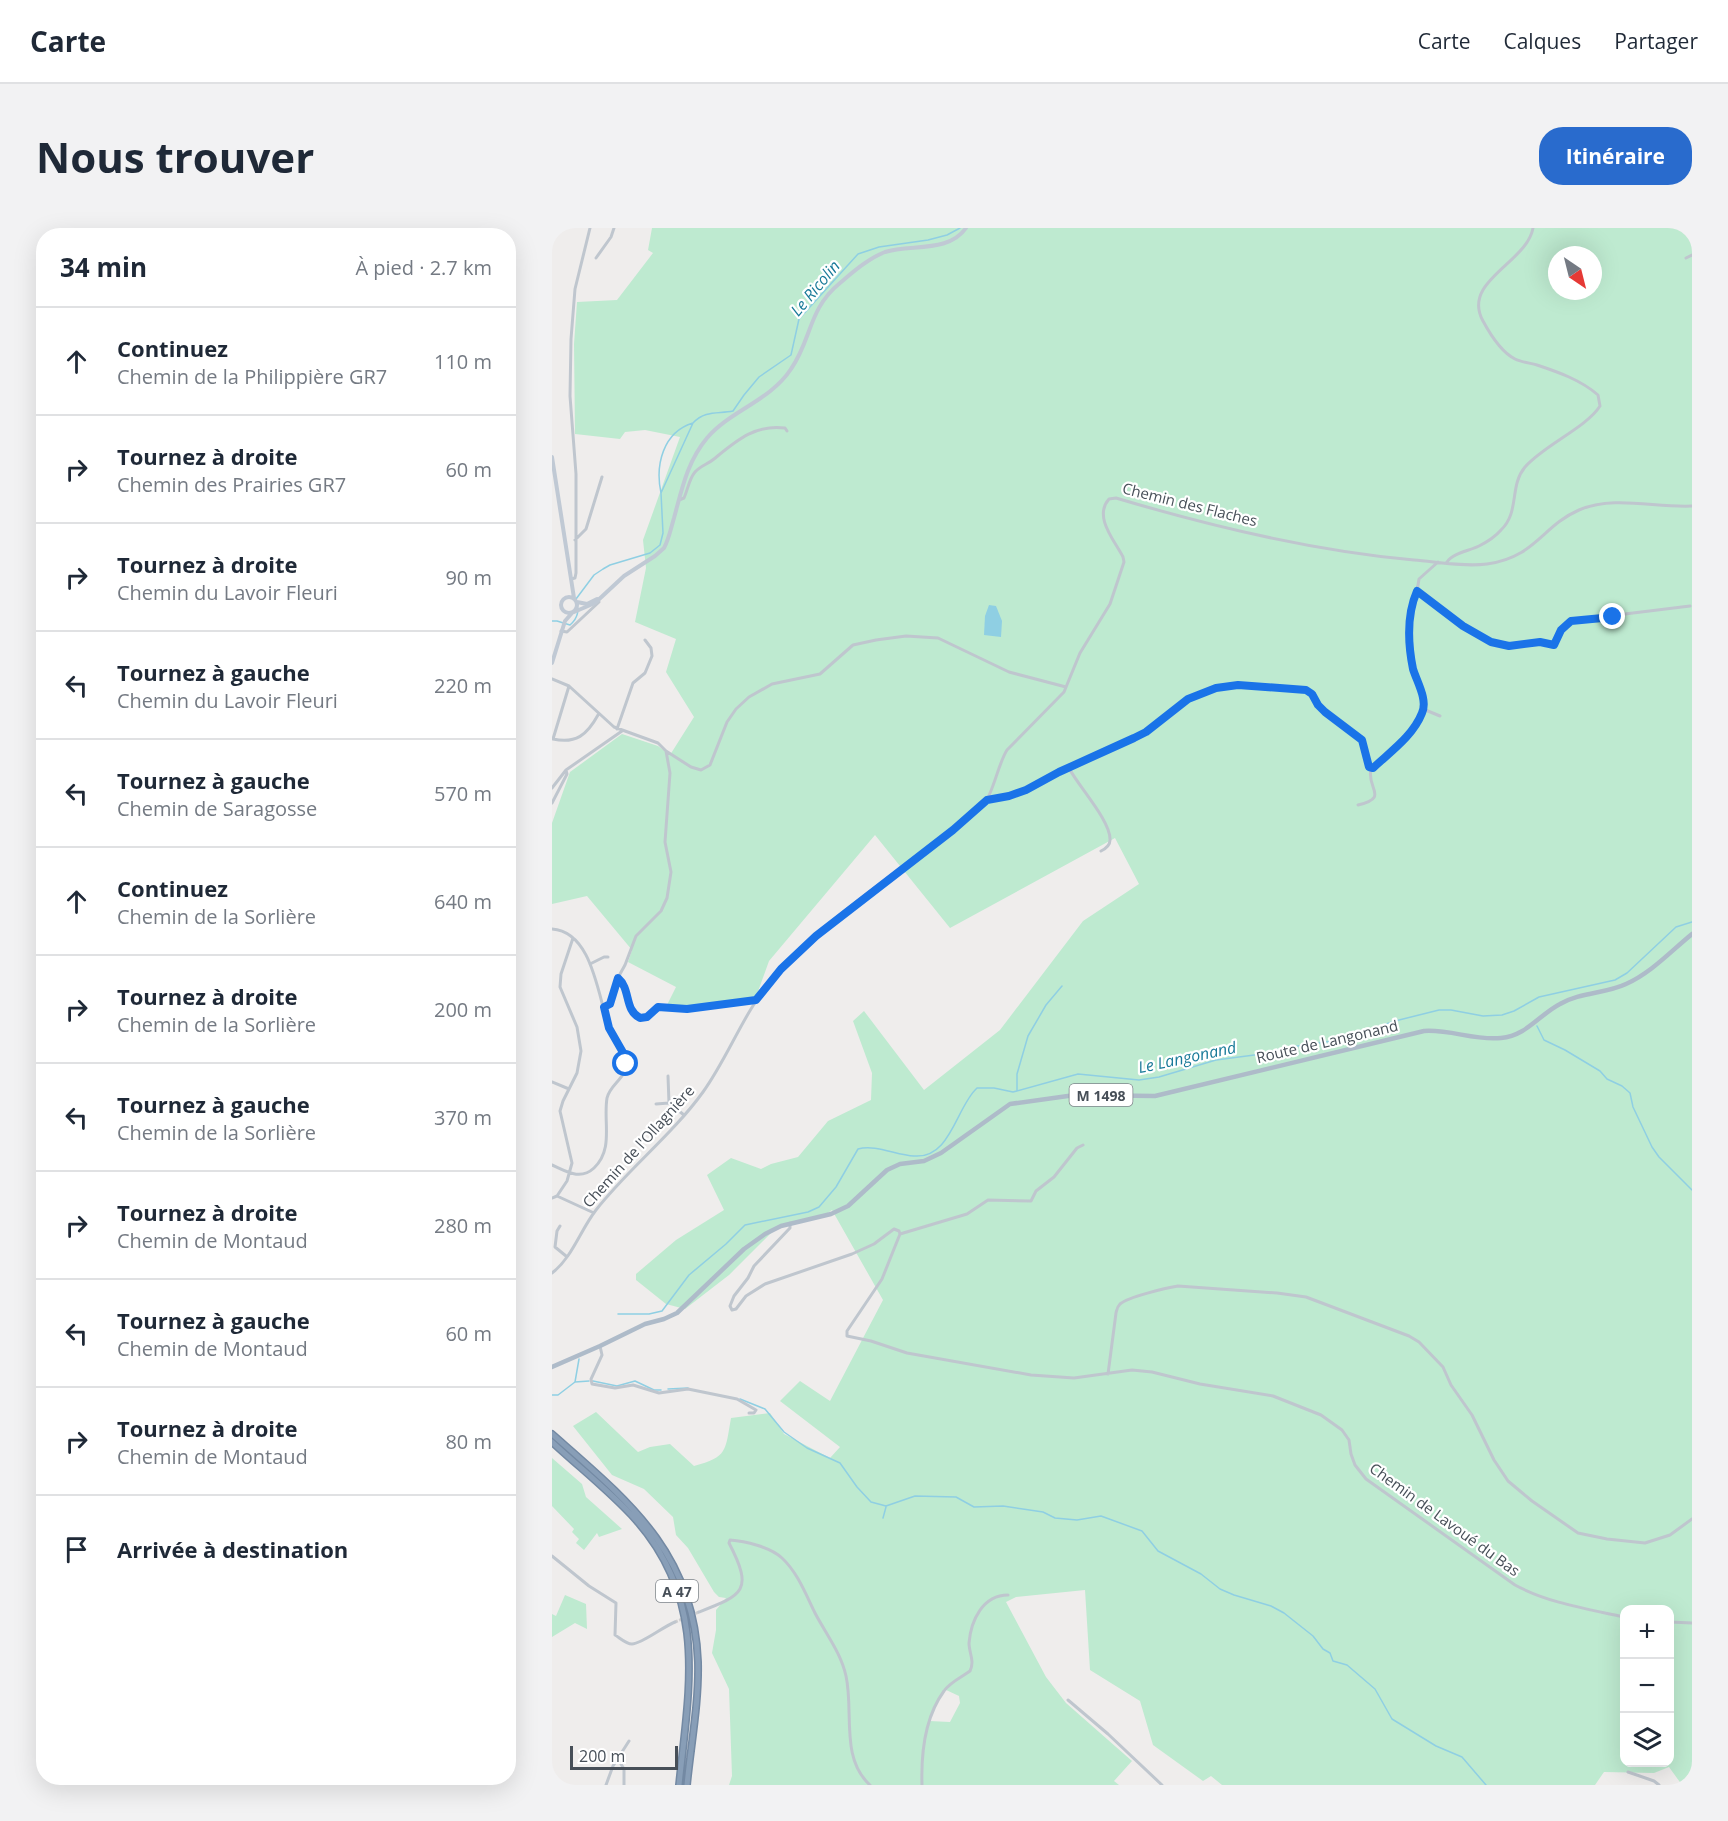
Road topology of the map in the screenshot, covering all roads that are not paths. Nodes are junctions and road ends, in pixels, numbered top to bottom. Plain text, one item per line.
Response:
1 (590, 228) edge
2 (614, 228) edge
3 (966, 228) edge
4 (1533, 228) edge
5 (1692, 255) edge
6 (596, 258) dead end
7 (1686, 258) dead end
8 (788, 431) dead end
9 (552, 457) edge
10 (602, 477) dead end
11 (679, 500) junction
12 (1692, 506) edge
13 (575, 540) junction
14 (1438, 562) junction
15 (1447, 562) junction
16 (571, 579) junction
17 (1417, 591) junction
18 (608, 592) junction
19 (566, 597) junction
20 (577, 601) junction
21 (1690, 606) dead end
22 (563, 611) junction
23 (576, 611) junction
24 (563, 626) junction
25 (645, 640) dead end
26 (554, 645) edge
27 (552, 663) edge
28 (552, 679) edge
29 (569, 686) junction
30 (1066, 687) junction
31 (1424, 709) junction
32 (598, 714) junction
33 (1440, 716) dead end
34 (617, 729) junction
35 (622, 731) junction
36 (552, 739) edge
37 (666, 751) junction
38 (1069, 768) junction
39 (1371, 769) junction
40 (566, 770) junction
41 (552, 788) edge
42 (987, 800) junction
43 (552, 803) edge
44 (1358, 806) dead end
45 (1101, 851) dead end
46 (552, 929) edge
47 (1692, 934) edge
48 (573, 938) junction
49 (608, 957) dead end
50 (590, 964) junction
51 (618, 978) junction
52 (756, 1000) junction
53 (604, 1007) junction
54 (668, 1076) dead end
55 (552, 1082) edge
56 (569, 1089) junction
57 (669, 1103) junction
58 (656, 1104) dead end
59 (684, 1115) junction
60 (1083, 1145) dead end
61 (552, 1165) edge
62 (570, 1173) junction
63 (554, 1197) edge
64 (594, 1213) junction
65 (790, 1223) junction
66 (560, 1226) dead end
67 (900, 1234) junction
68 (554, 1247) edge
69 (566, 1256) junction
70 (552, 1273) edge
71 (600, 1346) junction
72 (552, 1367) edge
73 (1108, 1374) junction
74 (749, 1413) dead end
75 (552, 1434) edge
76 (552, 1442) edge
77 (1692, 1519) edge
78 (552, 1556) edge
79 (1008, 1595) dead end
80 (699, 1612) tunnel mouth
81 (1620, 1616) edge
82 (675, 1622) tunnel mouth
83 (1674, 1622) edge
84 (1692, 1623) edge
85 (1068, 1700) dead end
86 (629, 1741) dead end
87 (618, 1759) junction
88 (1628, 1772) dead end
89 (606, 1785) edge
90 (624, 1785) edge
91 (680, 1785) edge
92 (687, 1785) edge
93 (870, 1785) edge
94 (922, 1785) edge
95 (1162, 1785) edge
96 (1659, 1785) edge

1 - 13 street
2 - 6 street
3 - 11 main road
4 - 15 street
5 - 7 street
8 - 11 street
9 - 16 main road
10 - 13 street
11 - 18 main road
12 - 15 street, Chemin des Flaches
13 - 16 street
14 - 15 street, Chemin des Flaches
14 - 17 street
14 - 30 street, Chemin des Flaches
16 - 19 main road
16 - 20 main road
17 - 21 street
17 - 31 street
18 - 20 main road
18 - 23 main road
18 - 24 street
19 - 20 main road
19 - 22 main road
20 - 23 main road
22 - 23 main road
22 - 24 main road
23 - 24 main road
24 - 26 main road
25 - 34 street
26 - 27 main road
28 - 29 street
29 - 32 street
29 - 36 street
30 - 37 street
30 - 42 street, Chemin des Flaches
31 - 33 street
31 - 39 street
32 - 34 street
32 - 36 street
34 - 35 street
35 - 37 street
35 - 40 street
37 - 51 street
38 - 39 street
38 - 42 street
38 - 45 street
39 - 44 street
40 - 41 street
40 - 43 street
42 - 52 street, Chemin de l'Ollagnière
46 - 48 street
47 - 65 main road, Route de Langonand / M 1498
48 - 50 street
48 - 56 street
49 - 50 street
50 - 53 street
51 - 52 street
51 - 53 street
52 - 59 street, Chemin de l'Ollagnière
53 - 62 street
54 - 57 street
55 - 56 street
56 - 62 street
57 - 58 street
57 - 59 street
59 - 64 street, Chemin de l'Ollagnière
60 - 67 street
61 - 62 street
62 - 63 street
63 - 64 street
64 - 69 street, Chemin de l'Ollagnière
65 - 67 street
65 - 71 main road, Route de Langonand / M 1498
66 - 68 street
67 - 73 street, Chemin de Lavoué du Bas
68 - 69 street
69 - 70 street, Chemin de l'Ollagnière
71 - 72 main road, Route de Langonand / M 1498
71 - 74 street
73 - 77 street
73 - 81 street, Chemin de Lavoué du Bas
75 - 92 highway, A 47
76 - 91 highway, A 47
78 - 82 street
79 - 94 street
80 - 93 street
83 - 84 street
85 - 95 street
86 - 87 street
87 - 89 street
87 - 90 street
88 - 96 street

